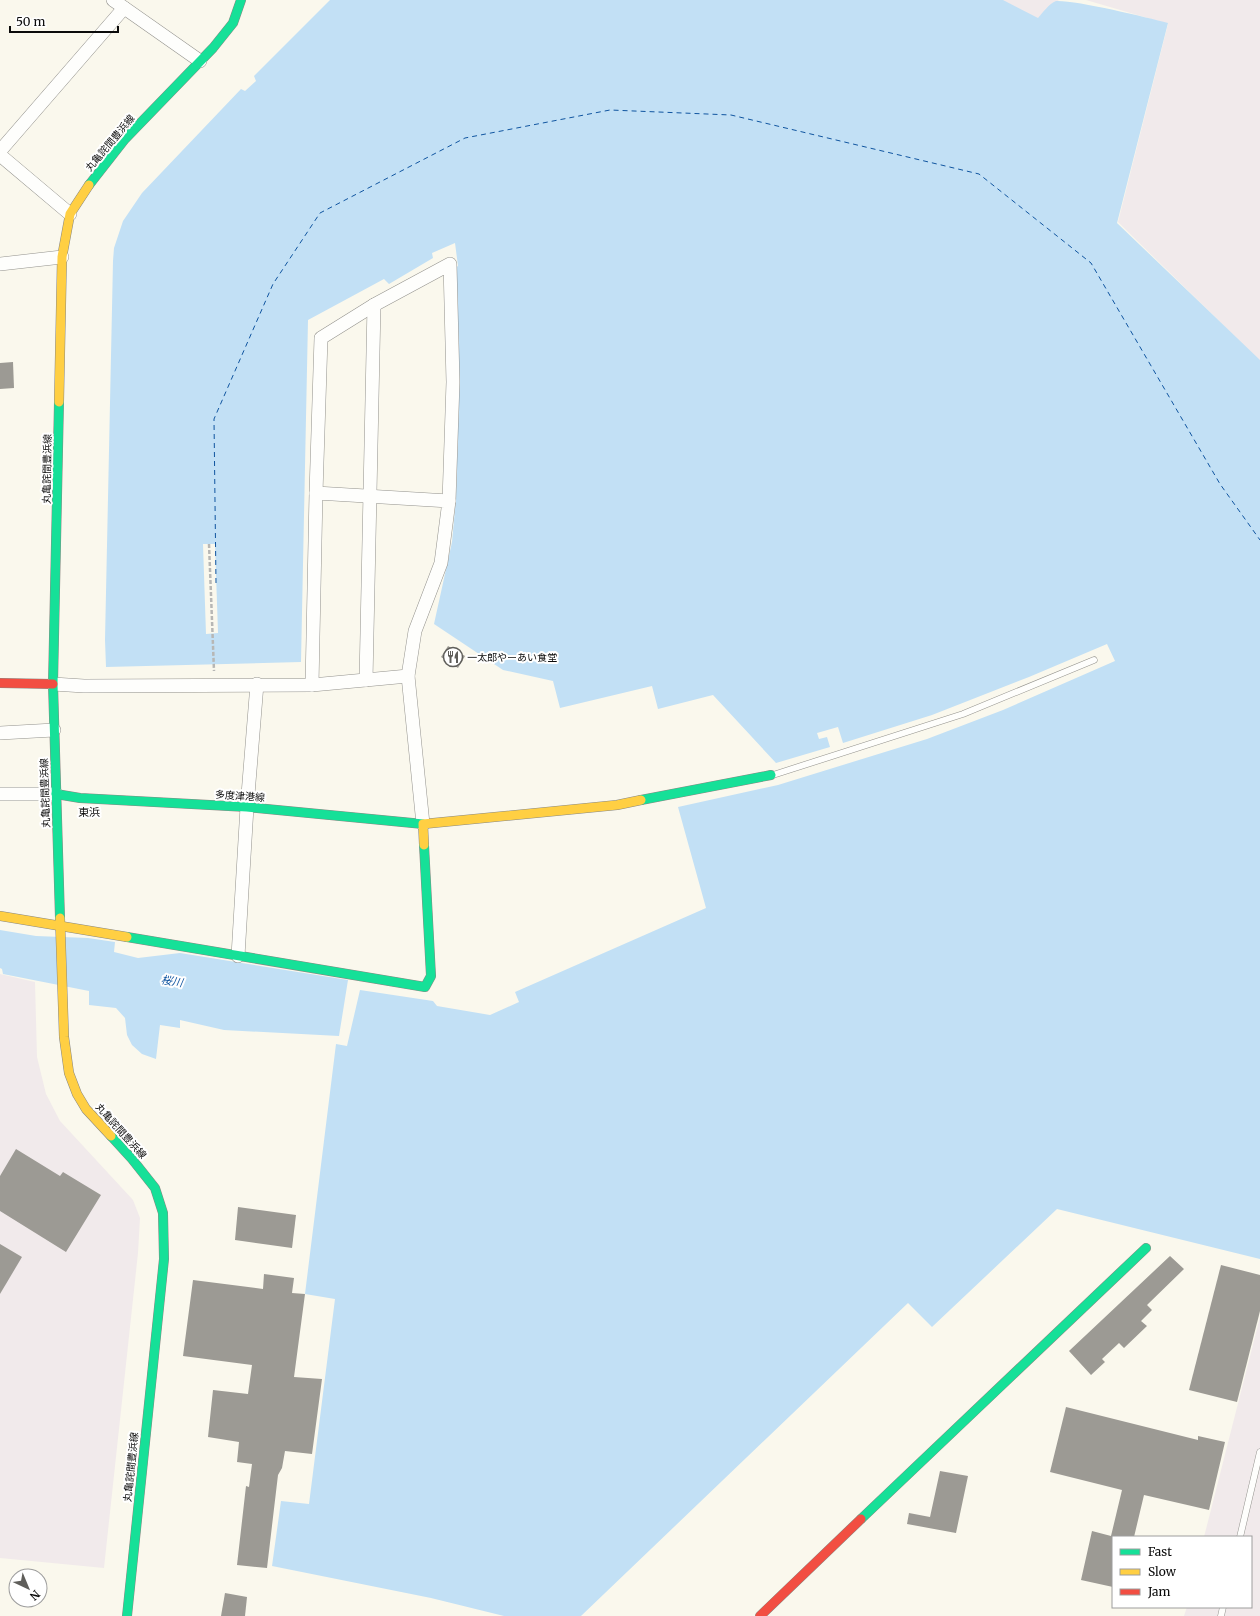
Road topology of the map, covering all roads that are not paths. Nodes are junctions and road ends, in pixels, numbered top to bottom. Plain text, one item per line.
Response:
1 (113, 0) edge
2 (241, 0) edge
3 (124, 8) junction
4 (200, 61) junction
5 (0, 151) edge
6 (0, 155) edge
7 (70, 214) junction
8 (62, 257) junction
9 (0, 264) edge
10 (374, 305) junction
11 (316, 493) junction
12 (370, 497) junction
13 (449, 501) junction
14 (1094, 660) dead end
15 (408, 676) junction
16 (366, 680) junction
17 (0, 683) edge
18 (53, 684) junction
19 (257, 684) junction
20 (312, 685) junction
21 (54, 730) junction
22 (0, 733) edge
23 (771, 775) joint
24 (0, 794) edge
25 (56, 794) junction
26 (247, 807) junction
27 (423, 824) junction
28 (0, 916) edge
29 (62, 927) junction
30 (238, 956) junction
31 (1146, 1248) dead end
32 (1260, 1452) edge
33 (1240, 1536) edge
34 (127, 1616) edge
35 (760, 1616) edge

1 - 3 street
2 - 4 main road, 丸亀詫間豊浜線
3 - 4 street
3 - 5 street
4 - 7 main road, 丸亀詫間豊浜線
6 - 7 street
7 - 8 main road, 丸亀詫間豊浜線
8 - 9 street
8 - 18 main road, 丸亀詫間豊浜線
10 - 11 street
10 - 12 street
10 - 13 street
11 - 12 street
11 - 20 street
12 - 13 street
12 - 16 street
13 - 15 street
14 - 23 lane
15 - 16 street
15 - 27 street
16 - 20 street
17 - 18 main road
18 - 19 street
18 - 21 main road, 丸亀詫間豊浜線
19 - 20 street
19 - 26 street
21 - 22 street
21 - 25 main road, 丸亀詫間豊浜線
23 - 27 main road, 多度津港線
24 - 25 street
25 - 26 main road, 多度津港線
25 - 29 main road, 丸亀詫間豊浜線
26 - 27 main road, 多度津港線
26 - 30 street
27 - 30 main road
28 - 29 main road
29 - 30 main road
29 - 34 main road, 丸亀詫間豊浜線
31 - 35 main road
32 - 33 lane

